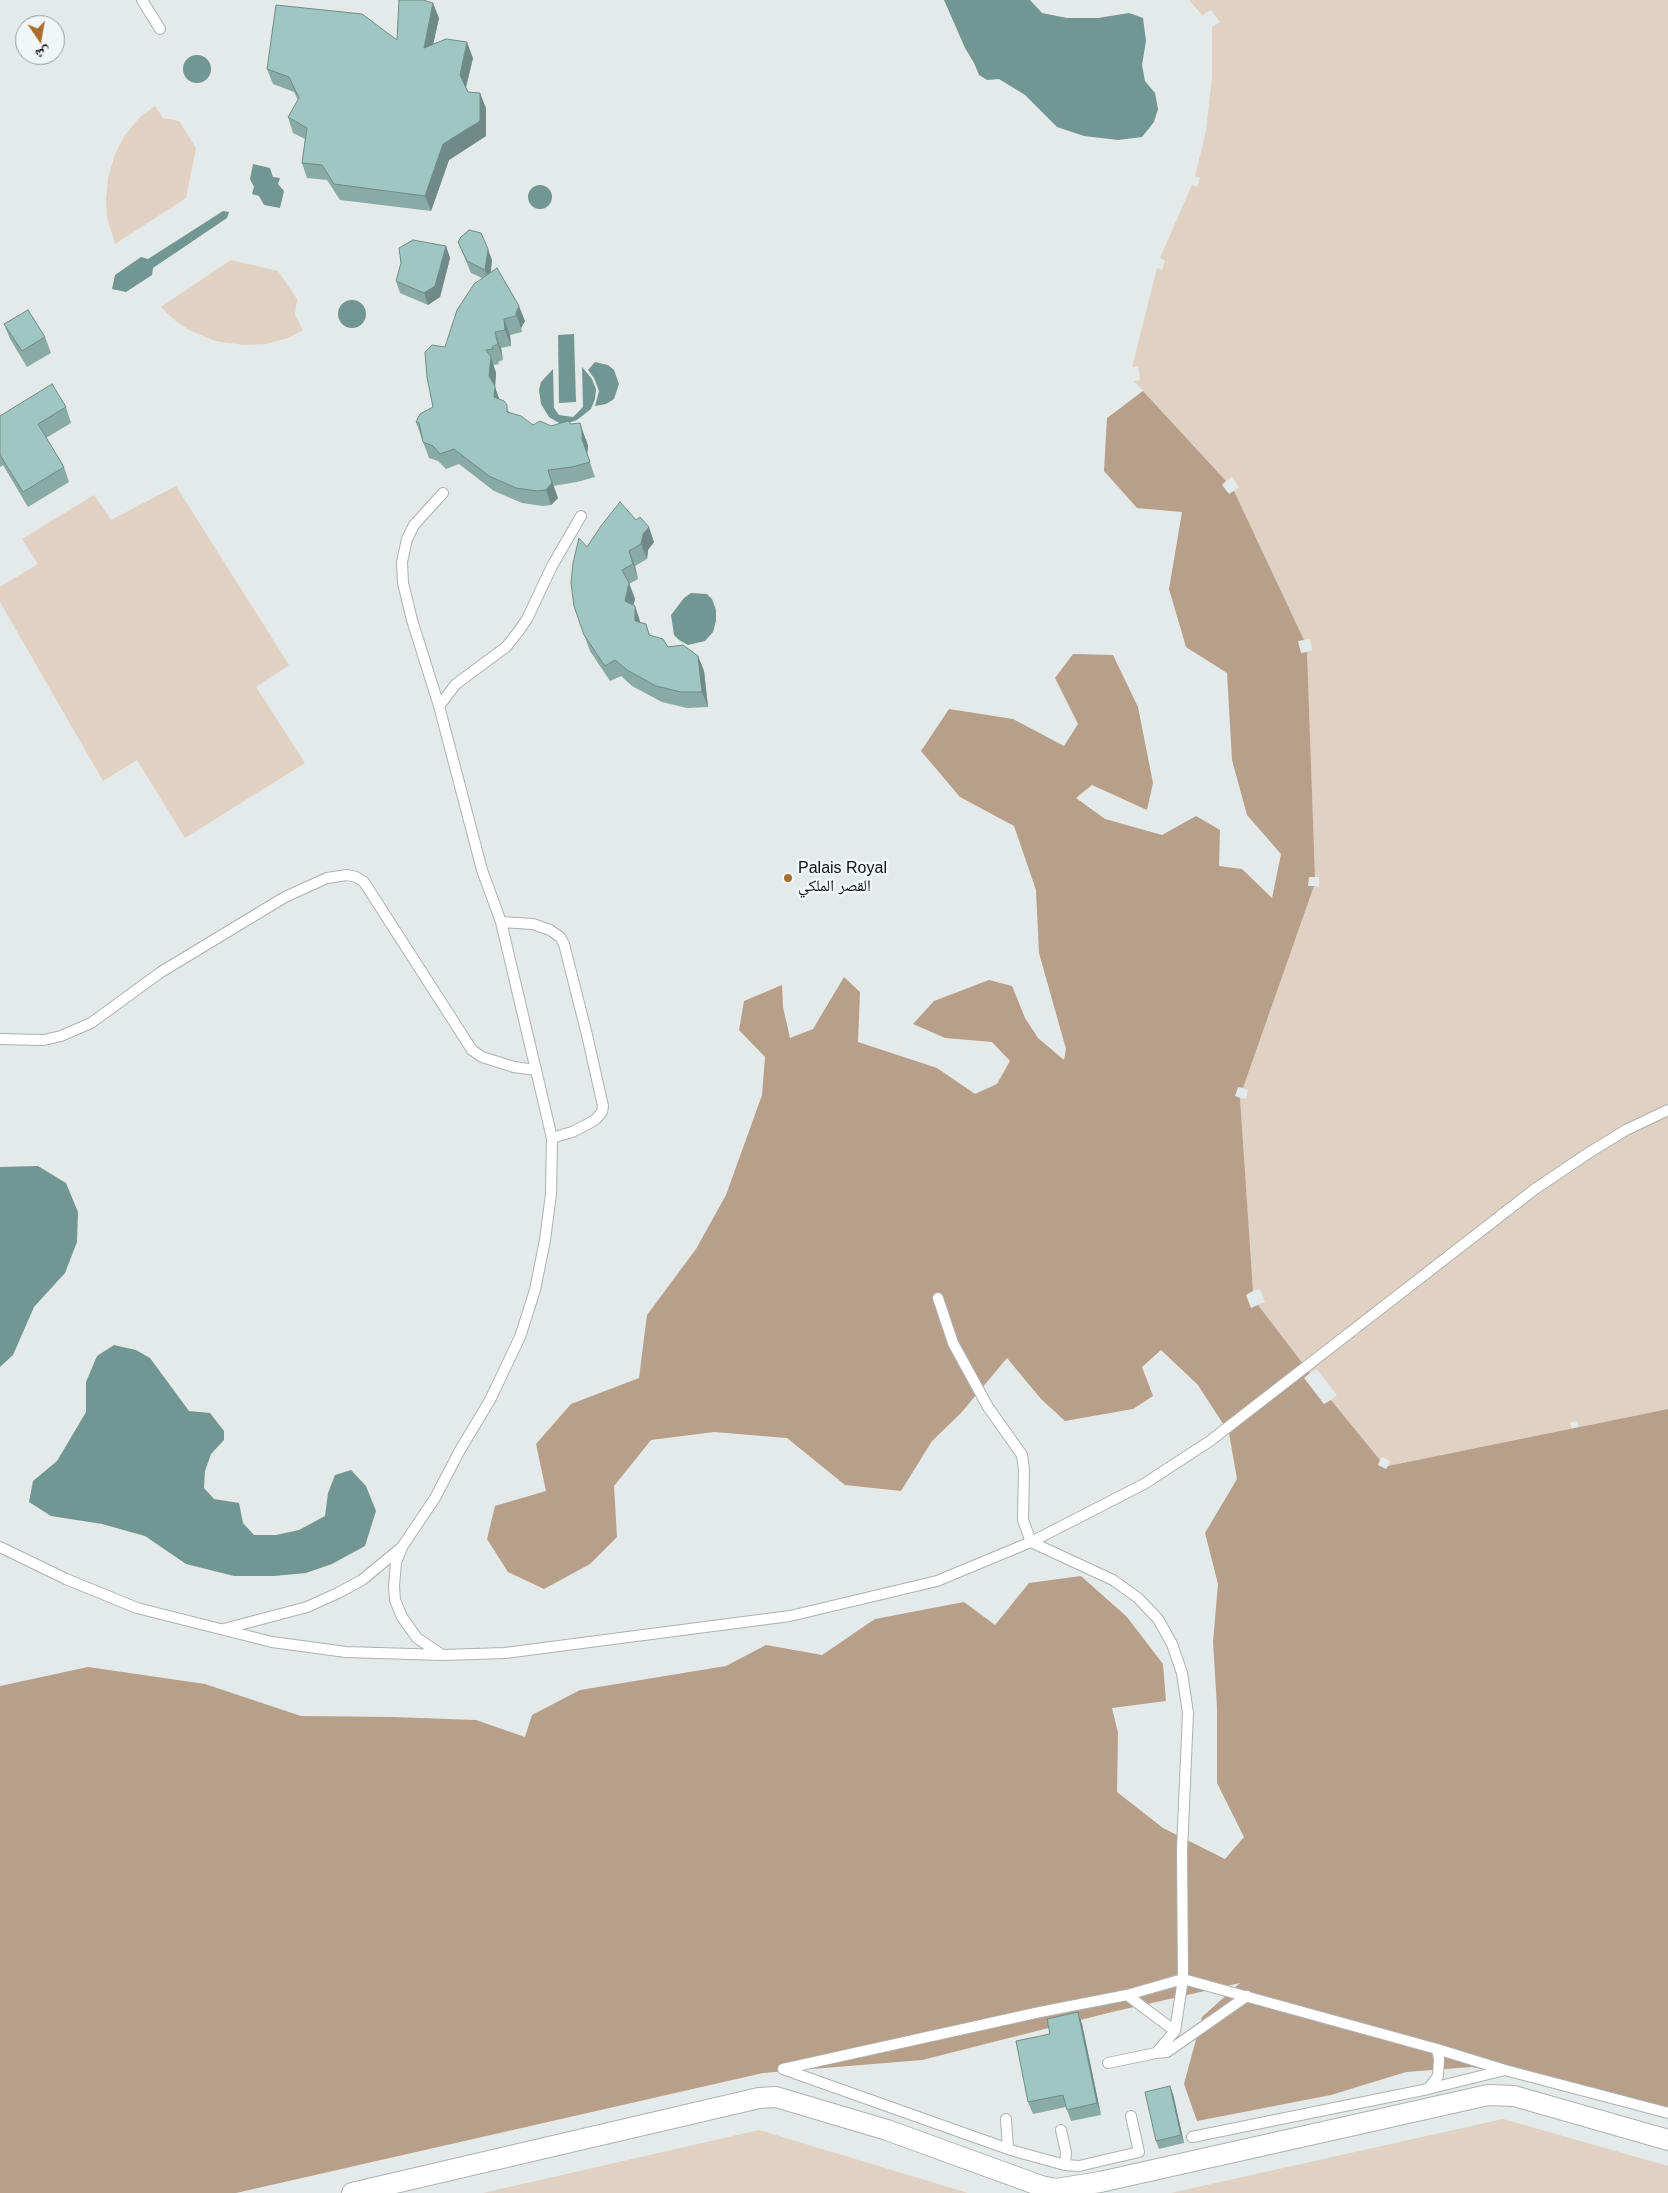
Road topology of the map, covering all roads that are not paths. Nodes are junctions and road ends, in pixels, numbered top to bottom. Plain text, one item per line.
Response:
1 (142, 0) edge
2 (160, 29) dead end
3 (443, 493) dead end
4 (581, 516) dead end
5 (439, 706) junction
6 (501, 922) junction
7 (0, 1040) edge
8 (536, 1070) junction
9 (1668, 1110) edge
10 (552, 1138) junction
11 (938, 1298) dead end
12 (1031, 1542) junction
13 (0, 1547) edge
14 (402, 1547) junction
15 (223, 1630) junction
16 (444, 1656) junction
17 (1183, 1979) junction
18 (1127, 1995) junction
19 (1247, 1996) junction
20 (1175, 2030) junction
21 (1437, 2049) junction
22 (1156, 2053) junction
23 (1108, 2063) dead end
24 (1505, 2070) junction
25 (1428, 2089) junction
26 (1668, 2113) edge
27 (1131, 2116) dead end
28 (1006, 2119) dead end
29 (1061, 2130) dead end
30 (1192, 2137) dead end
31 (1668, 2140) edge
32 (1008, 2149) junction
33 (1065, 2165) junction
34 (352, 2193) edge

1 - 2 lane
3 - 5 lane
4 - 5 lane
5 - 6 lane
6 - 8 lane
6 - 10 lane
7 - 8 lane
8 - 10 lane
9 - 12 lane
10 - 14 lane
11 - 12 lane
12 - 16 lane
12 - 17 lane
13 - 15 lane
14 - 15 lane
14 - 16 lane
15 - 16 lane
17 - 18 lane
17 - 19 lane
17 - 20 lane
18 - 20 lane
18 - 32 lane
19 - 21 lane
19 - 22 lane
20 - 22 lane
21 - 24 lane
21 - 25 lane
22 - 23 lane
24 - 25 lane
24 - 26 lane
25 - 30 lane
27 - 33 lane
28 - 32 lane
29 - 33 lane
31 - 34 street
32 - 33 lane

